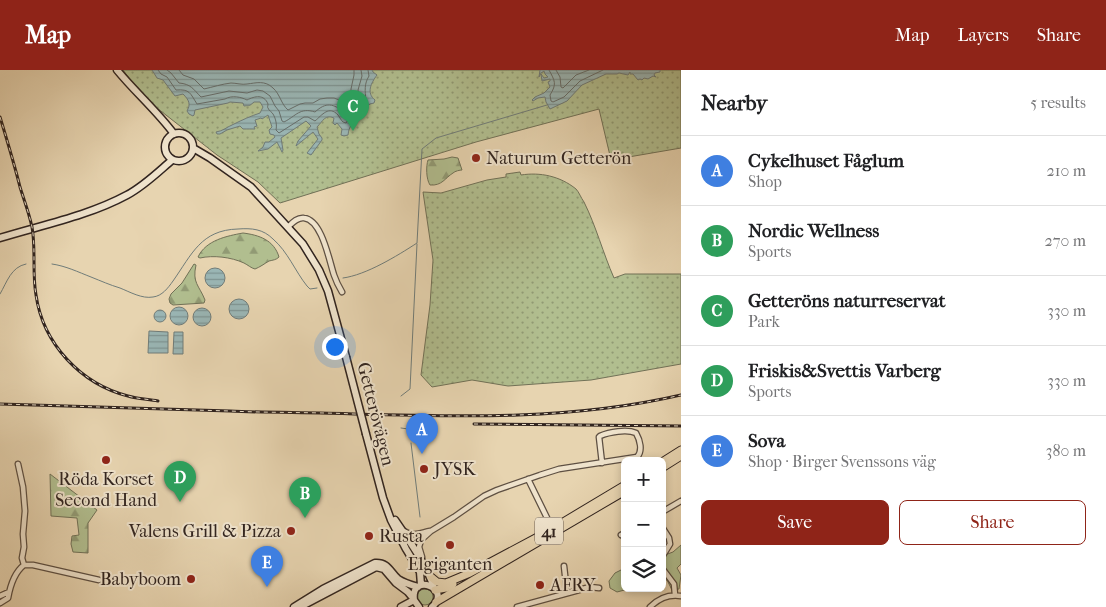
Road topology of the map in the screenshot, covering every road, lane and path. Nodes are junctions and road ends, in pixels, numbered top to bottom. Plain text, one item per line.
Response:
1 (117, 70) edge
2 (174, 134) junction
3 (193, 148) junction
4 (172, 160) junction
5 (288, 227) junction
6 (0, 238) edge
7 (342, 292) dead end
8 (681, 450) edge
9 (681, 456) edge
10 (666, 459) edge
11 (602, 463) junction
12 (18, 464) dead end
13 (666, 465) edge
14 (528, 479) junction
15 (621, 487) edge
16 (621, 493) edge
17 (681, 501) edge
18 (386, 506) junction
19 (666, 510) edge
20 (550, 524) dead end
21 (402, 530) junction
22 (431, 531) junction
23 (417, 534) junction
24 (666, 534) edge
25 (421, 540) junction
26 (407, 545) junction
27 (666, 551) edge
28 (24, 565) junction
29 (564, 566) dead end
30 (470, 573) junction
31 (666, 573) edge
32 (429, 575) junction
33 (99, 580) dead end
34 (419, 586) junction
35 (599, 588) dead end
36 (434, 589) junction
37 (9, 592) junction
38 (567, 593) junction
39 (675, 595) junction
40 (0, 596) edge
41 (681, 596) edge
42 (8, 598) junction
43 (0, 603) edge
44 (8, 604) dead end
45 (416, 604) edge
46 (435, 606) edge
47 (294, 607) edge
48 (301, 607) edge
49 (402, 607) edge
50 (516, 607) edge
51 (650, 607) edge

1 - 2 street
2 - 3 street
2 - 4 street
3 - 4 street
3 - 5 street, Getterövägen
4 - 6 street
5 - 7 street
5 - 18 street, Getterövägen, bridge
8 - 10 main road
9 - 13 main road
11 - 11 street
11 - 14 street
12 - 28 street
14 - 20 street
14 - 22 street
15 - 30 main road, 41
16 - 46 main road, 41
17 - 19 street
18 - 21 street, Getterövägen
18 - 26 street, Getterövägen
21 - 23 street
21 - 26 street, Getterövägen
22 - 23 street
22 - 25 street
23 - 26 street
24 - 27 street
25 - 26 street
25 - 32 street
26 - 32 street, Getterövägen
26 - 34 street, Getterövägen
28 - 33 street
28 - 37 street
29 - 38 street
30 - 32 main road, 41
30 - 36 main road, 41
31 - 39 street
32 - 36 street, Getterövägen
34 - 36 street
34 - 45 street
34 - 47 street
35 - 38 street
36 - 46 street, 41
37 - 40 street
37 - 42 street
38 - 50 street
39 - 41 street
39 - 51 street
42 - 43 street
42 - 44 street
45 - 48 street
45 - 49 street

